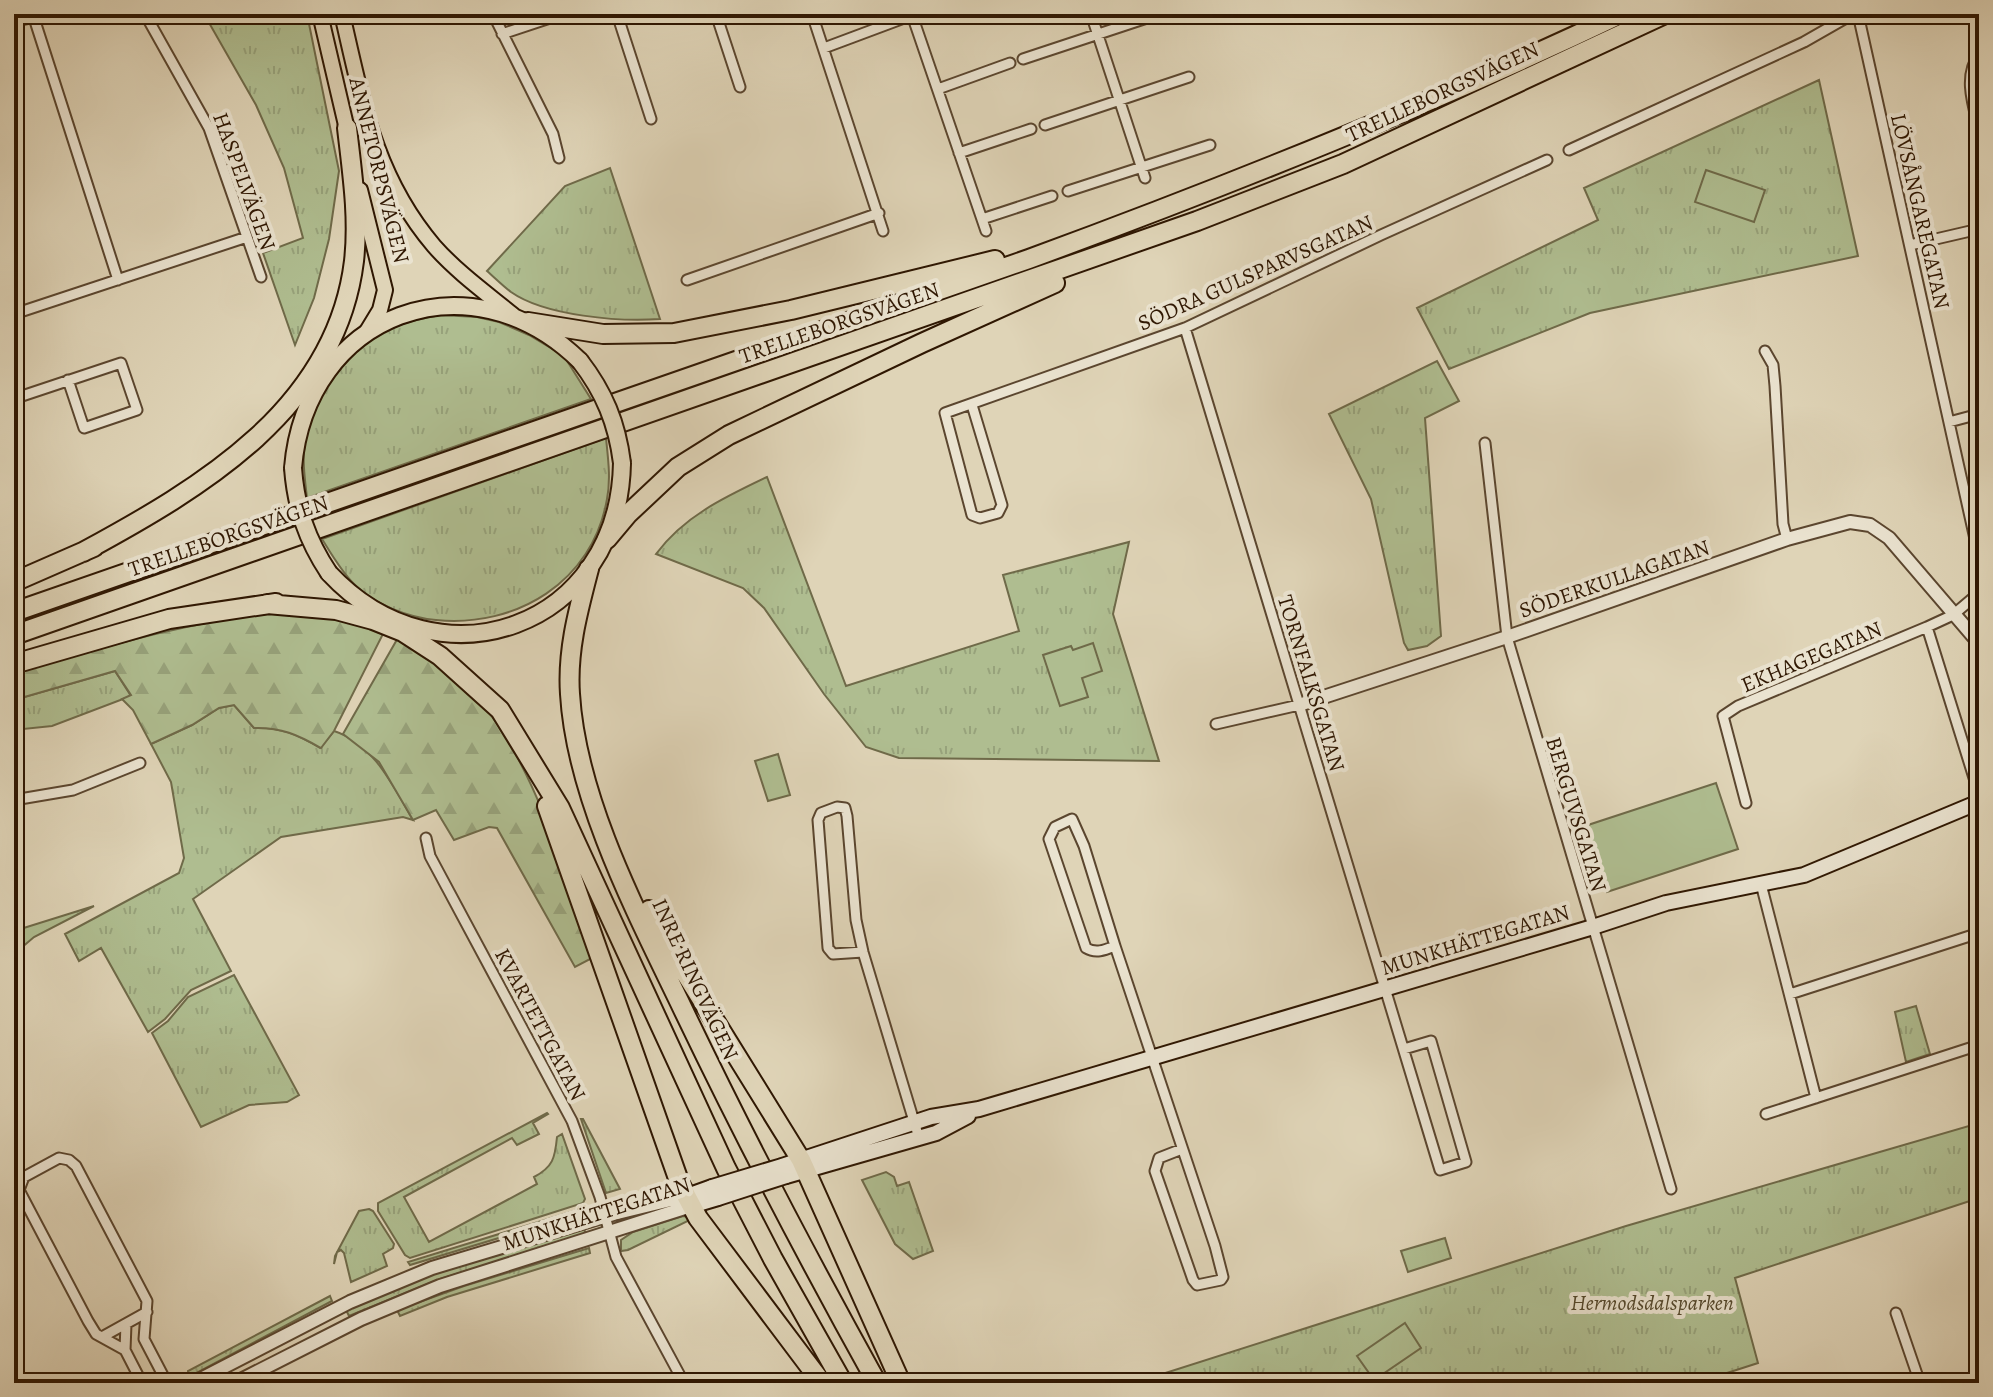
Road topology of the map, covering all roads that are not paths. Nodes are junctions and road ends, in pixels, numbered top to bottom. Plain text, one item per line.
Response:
1 (52, 14) edge
2 (145, 14) edge
3 (320, 14) edge
4 (342, 14) edge
5 (493, 14) edge
6 (562, 14) edge
7 (617, 14) edge
8 (716, 14) edge
9 (812, 14) edge
10 (1091, 14) edge
11 (1159, 14) edge
12 (1621, 14) edge
13 (1665, 14) edge
14 (1856, 14) edge
15 (914, 15) edge
16 (34, 18) junction
17 (14, 21) edge
18 (502, 34) junction
19 (1098, 34) junction
20 (824, 48) junction
21 (1979, 55) edge
22 (1023, 59) dead end
23 (1010, 63) dead end
24 (1189, 77) dead end
25 (740, 87) dead end
26 (938, 89) junction
27 (1118, 101) junction
28 (651, 119) dead end
29 (1045, 125) dead end
30 (347, 128) junction
31 (1031, 129) dead end
32 (1979, 129) edge
33 (1210, 145) dead end
34 (1569, 150) dead end
35 (959, 153) junction
36 (559, 158) dead end
37 (1547, 160) dead end
38 (1141, 167) junction
39 (1145, 178) dead end
40 (1068, 191) dead end
41 (1052, 196) dead end
42 (879, 213) junction
43 (982, 219) junction
44 (1979, 229) edge
45 (883, 231) dead end
46 (986, 231) dead end
47 (247, 237) junction
48 (1910, 245) junction
49 (1046, 253) junction
50 (1106, 255) junction
51 (261, 277) dead end
52 (118, 280) junction
53 (687, 280) dead end
54 (14, 314) edge
55 (520, 318) junction
56 (1185, 328) junction
57 (366, 333) junction
58 (1765, 351) dead end
59 (68, 380) junction
60 (15, 395) edge
61 (309, 400) junction
62 (972, 405) junction
63 (14, 409) edge
64 (1979, 414) edge
65 (1949, 422) junction
66 (1485, 443) dead end
67 (1977, 533) edge
68 (1787, 539) junction
69 (603, 546) junction
70 (83, 552) junction
71 (1979, 557) edge
72 (589, 569) junction
73 (14, 582) edge
74 (1979, 593) edge
75 (267, 604) junction
76 (14, 612) edge
77 (1953, 615) junction
78 (384, 617) junction
79 (1927, 627) junction
80 (413, 628) junction
81 (14, 635) edge
82 (1507, 637) junction
83 (1979, 643) edge
84 (14, 664) edge
85 (1299, 705) junction
86 (500, 710) junction
87 (572, 718) junction
88 (1216, 724) dead end
89 (140, 763) dead end
90 (1979, 794) edge
91 (14, 800) edge
92 (1979, 802) edge
93 (1746, 803) dead end
94 (426, 838) dead end
95 (1761, 884) junction
96 (1593, 927) junction
97 (1979, 933) edge
98 (1115, 946) junction
99 (863, 952) junction
100 (1387, 989) junction
101 (1790, 994) junction
102 (1979, 1045) edge
103 (1404, 1049) junction
104 (1151, 1059) junction
105 (1816, 1098) junction
106 (979, 1109) junction
107 (1766, 1114) dead end
108 (914, 1123) junction
109 (919, 1138) junction
110 (1182, 1149) junction
111 (804, 1166) junction
112 (1671, 1189) dead end
113 (689, 1201) junction
114 (605, 1216) junction
115 (610, 1233) junction
116 (147, 1312) junction
117 (1896, 1313) dead end
118 (126, 1324) junction
119 (102, 1337) junction
120 (144, 1339) junction
121 (125, 1350) junction
122 (142, 1383) edge
123 (167, 1383) edge
124 (193, 1383) edge
125 (235, 1383) edge
126 (684, 1383) edge
127 (822, 1383) edge
128 (843, 1383) edge
129 (877, 1383) edge
130 (901, 1383) edge
131 (1920, 1383) edge

1 - 16 street
2 - 47 street, HASPELVÄGEN
3 - 30 main road, ANNETORPSVÄGEN
4 - 55 main road, ANNETORPSVÄGEN
5 - 18 street
6 - 18 street
7 - 28 street
8 - 25 street
9 - 20 street
10 - 19 street
11 - 19 street
12 - 49 highway, TRELLEBORGSVÄGEN
13 - 50 highway, TRELLEBORGSVÄGEN
14 - 34 street
14 - 48 street, LÖVSÅNGAREGATAN
15 - 20 street
15 - 26 street
16 - 17 street
16 - 52 street
18 - 36 street
19 - 22 street
19 - 27 street
20 - 42 street
21 - 32 street
23 - 26 street
24 - 27 street
26 - 35 street
27 - 29 street
27 - 38 street
30 - 57 main road, ANNETORPSVÄGEN
30 - 70 highway
31 - 35 street
33 - 38 street
35 - 43 street
37 - 56 street, SÖDRA GULSPARVSGATAN
38 - 39 street
38 - 40 street
41 - 43 street
42 - 45 street
42 - 53 street
43 - 46 street
44 - 48 street
47 - 51 street, HASPELVÄGEN
47 - 52 street
48 - 65 street, LÖVSÅNGAREGATAN
49 - 55 highway
49 - 76 highway, TRELLEBORGSVÄGEN
50 - 69 highway
50 - 81 highway, TRELLEBORGSVÄGEN
52 - 54 street
55 - 57 highway
55 - 69 highway, bridge
56 - 62 street, SÖDRA GULSPARVSGATAN
56 - 85 street, TORNFALKSGATAN
57 - 61 highway
58 - 68 street
59 - 59 street
59 - 60 street
60 - 63 street
61 - 70 highway
61 - 78 highway, bridge
62 - 62 street, SÖDRA GULSPARVSGATAN
64 - 65 street
65 - 67 street, LÖVSÅNGAREGATAN
66 - 82 street, BERGUVSGATAN
67 - 71 street, LÖVSÅNGAREGATAN
68 - 77 street, SÖDERKULLAGATAN
68 - 82 street, SÖDERKULLAGATAN
69 - 72 highway
70 - 73 highway
72 - 80 highway
72 - 87 highway, INRE RINGVÄGEN
74 - 77 street
75 - 78 highway
75 - 84 highway
75 - 86 highway
77 - 79 street, EKHAGEGATAN
77 - 83 street, SÖDERKULLAGATAN
78 - 80 highway
79 - 90 street
79 - 93 street, EKHAGEGATAN
80 - 86 highway
82 - 85 street, SÖDERKULLAGATAN
82 - 96 street, BERGUVSGATAN
85 - 88 street, SÖDERKULLAGATAN
85 - 100 street, TORNFALKSGATAN
86 - 113 highway
86 - 128 highway
87 - 111 highway
87 - 129 highway, INRE RINGVÄGEN
89 - 91 street
92 - 95 main road, MUNKHÄTTEGATAN
94 - 114 street, KVARTETTGATAN
95 - 96 main road, MUNKHÄTTEGATAN
95 - 101 street
96 - 100 main road, MUNKHÄTTEGATAN
96 - 112 street, BERGUVSGATAN
97 - 101 street
98 - 98 street
98 - 104 street
99 - 99 street
99 - 108 street
100 - 103 street, TORNFALKSGATAN
100 - 104 main road, MUNKHÄTTEGATAN
101 - 105 street
102 - 105 street
103 - 103 street, TORNFALKSGATAN
104 - 106 main road, MUNKHÄTTEGATAN
104 - 110 street
105 - 107 street
106 - 108 main road, MUNKHÄTTEGATAN
106 - 109 main road, MUNKHÄTTEGATAN
108 - 109 street
108 - 111 main road, MUNKHÄTTEGATAN
109 - 111 main road, MUNKHÄTTEGATAN
110 - 110 street
111 - 113 main road, MUNKHÄTTEGATAN, bridge
111 - 130 highway
113 - 114 street, MUNKHÄTTEGATAN
113 - 115 street, MUNKHÄTTEGATAN
113 - 127 highway
114 - 115 street, KVARTETTGATAN
114 - 124 street, MUNKHÄTTEGATAN
115 - 125 street, MUNKHÄTTEGATAN
115 - 126 street, KVARTETTGATAN
116 - 118 street
116 - 119 street
116 - 120 street
117 - 131 street
118 - 119 street
118 - 120 street
118 - 121 street
119 - 121 street
120 - 123 street
121 - 122 street

